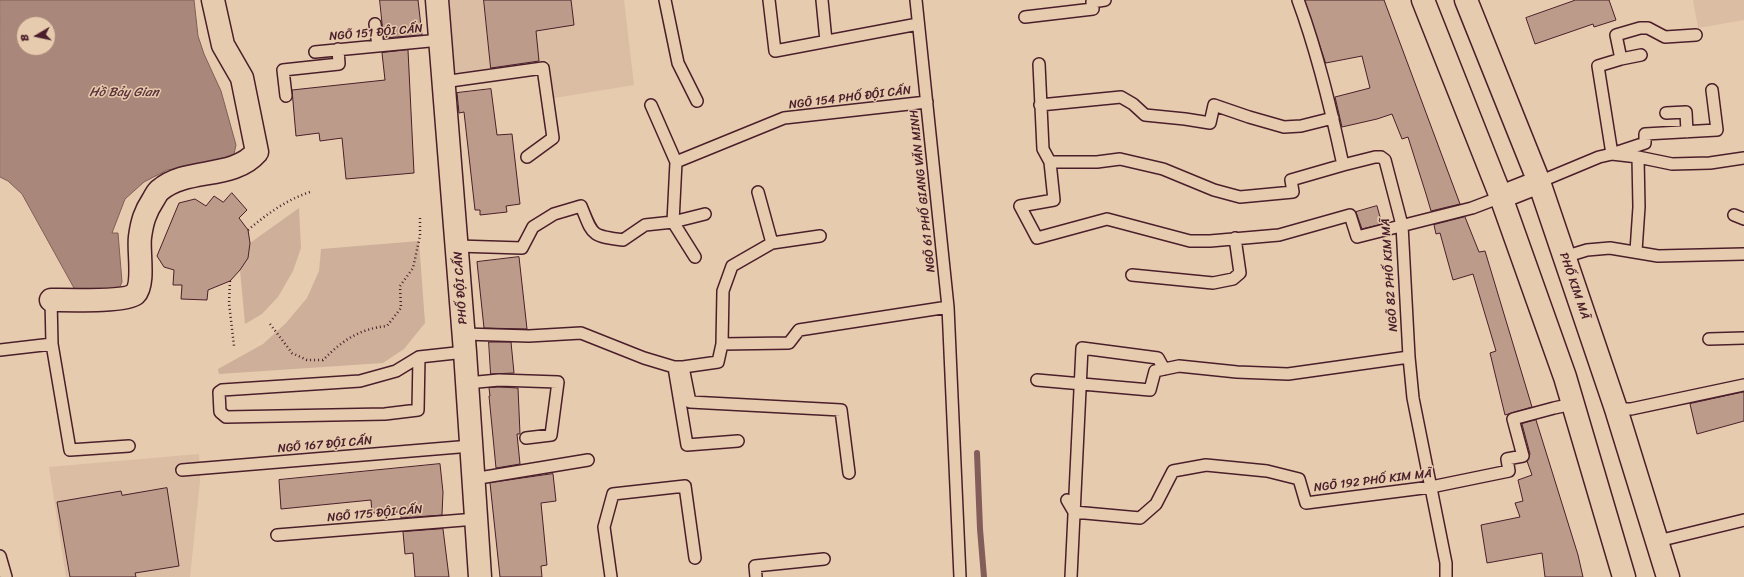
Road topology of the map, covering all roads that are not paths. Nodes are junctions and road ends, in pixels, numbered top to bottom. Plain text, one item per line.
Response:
1 (213, 0) edge
2 (437, 0) edge
3 (665, 0) edge
4 (769, 0) edge
5 (822, 0) edge
6 (916, 0) edge
7 (1105, 0) edge
8 (1298, 0) edge
9 (1423, 0) edge
10 (1466, 0) edge
11 (1025, 17) dead end
12 (375, 24) dead end
13 (918, 24) junction
14 (1696, 35) dead end
15 (440, 40) junction
16 (826, 41) junction
17 (378, 46) junction
18 (338, 49) junction
19 (315, 52) dead end
20 (1641, 55) dead end
21 (1621, 59) junction
22 (1039, 64) dead end
23 (443, 82) junction
24 (1712, 90) dead end
25 (286, 96) dead end
26 (697, 101) dead end
27 (927, 102) junction
28 (1040, 105) junction
29 (651, 106) dead end
30 (1666, 113) dead end
31 (1334, 118) junction
32 (1687, 132) junction
33 (1612, 154) junction
34 (527, 157) dead end
35 (1638, 157) junction
36 (1744, 158) edge
37 (676, 162) junction
38 (1050, 162) junction
39 (1343, 165) junction
40 (1539, 182) junction
41 (758, 192) dead end
42 (1501, 197) junction
43 (705, 214) dead end
44 (673, 222) junction
45 (1402, 225) junction
46 (820, 236) dead end
47 (1235, 238) junction
48 (772, 243) junction
49 (457, 246) junction
50 (1636, 252) junction
51 (1744, 254) edge
52 (695, 257) dead end
53 (1564, 257) junction
54 (1132, 275) dead end
55 (51, 300) joint
56 (948, 307) junction
57 (1744, 338) edge
58 (1709, 339) dead end
59 (465, 343) junction
60 (52, 344) junction
61 (722, 344) junction
62 (0, 350) edge
63 (419, 357) junction
64 (1409, 357) junction
65 (679, 367) junction
66 (1164, 369) junction
67 (1037, 380) dead end
68 (467, 383) junction
69 (1081, 383) junction
70 (1744, 384) edge
71 (1573, 404) junction
72 (1616, 409) junction
73 (526, 438) dead end
74 (738, 441) dead end
75 (129, 446) dead end
76 (471, 446) junction
77 (588, 460) dead end
78 (182, 470) dead end
79 (849, 473) dead end
80 (473, 479) junction
81 (1431, 487) junction
82 (1066, 500) dead end
83 (1074, 512) junction
84 (476, 519) junction
85 (1744, 520) edge
86 (277, 535) dead end
87 (1658, 541) junction
88 (0, 556) edge
89 (695, 558) dead end
90 (824, 559) dead end
91 (4, 576) edge
92 (480, 577) edge
93 (611, 577) edge
94 (756, 577) edge
95 (960, 577) edge
96 (1071, 577) edge
97 (1446, 577) edge
98 (1624, 577) edge
99 (1668, 577) edge

1 - 55 main road
2 - 15 main road, PHỐ ĐỘI CẤN
3 - 26 lane
4 - 16 lane
5 - 16 lane
6 - 13 lane, NGÕ 61 PHỐ GIANG VĂN MINH
7 - 11 lane
8 - 31 lane
9 - 42 main road
10 - 40 main road, PHỐ KIM MÃ
12 - 17 lane
13 - 16 lane
13 - 27 lane, NGÕ 61 PHỐ GIANG VĂN MINH
14 - 21 lane
15 - 17 lane, NGÕ 151 ĐỘI CẤN
15 - 23 main road, PHỐ ĐỘI CẤN
17 - 18 lane, NGÕ 151 ĐỘI CẤN
18 - 19 lane, NGÕ 151 ĐỘI CẤN
18 - 25 lane
20 - 21 lane
21 - 33 lane
22 - 28 lane
23 - 34 lane
23 - 49 main road, PHỐ ĐỘI CẤN
24 - 32 lane
27 - 37 lane, NGÕ 154 PHỐ ĐỘI CẤN
27 - 56 lane, NGÕ 61 PHỐ GIANG VĂN MINH
28 - 31 lane
28 - 38 lane
29 - 37 lane
30 - 32 lane
31 - 39 lane
32 - 33 lane
33 - 35 lane
33 - 40 lane
35 - 36 lane
35 - 50 lane
37 - 44 lane
38 - 39 lane
38 - 47 lane
39 - 45 lane, NGÕ 82 PHỐ KIM MÃ
40 - 42 main road
40 - 53 main road, PHỐ KIM MÃ
41 - 48 lane
42 - 45 lane
42 - 71 main road
43 - 44 lane
44 - 49 lane
44 - 52 lane
45 - 47 lane
45 - 64 lane, NGÕ 82 PHỐ KIM MÃ
46 - 48 lane
47 - 54 lane
48 - 61 lane
49 - 59 main road, PHỐ ĐỘI CẤN
50 - 51 lane
50 - 53 lane
53 - 72 main road, PHỐ KIM MÃ
55 - 60 lane
56 - 61 lane
56 - 95 lane, NGÕ 61 PHỐ GIANG VĂN MINH
57 - 58 lane
59 - 63 lane
59 - 65 lane
59 - 68 main road, PHỐ ĐỘI CẤN
60 - 62 lane
60 - 75 lane
61 - 65 lane
63 - 63 lane
64 - 66 lane
64 - 81 lane, NGÕ 82 PHỐ KIM MÃ
65 - 74 lane
65 - 79 lane
66 - 69 lane
66 - 69 lane
67 - 69 lane
68 - 73 lane
68 - 76 main road, PHỐ ĐỘI CẤN
69 - 83 lane
70 - 72 lane
71 - 81 lane, NGÕ 192 PHỐ KIM MÃ
71 - 98 main road
72 - 87 main road, PHỐ KIM MÃ
76 - 78 lane, NGÕ 167 ĐỘI CẤN
76 - 80 main road, PHỐ ĐỘI CẤN
77 - 80 lane
80 - 84 main road, PHỐ ĐỘI CẤN
81 - 83 lane, NGÕ 192 PHỐ KIM MÃ
81 - 97 lane, NGÕ 82 PHỐ KIM MÃ
82 - 83 lane
83 - 96 lane
84 - 86 lane, NGÕ 175 ĐỘI CẤN
84 - 92 main road, PHỐ ĐỘI CẤN
85 - 87 lane
87 - 99 main road, PHỐ KIM MÃ
88 - 91 lane
89 - 93 lane
90 - 94 lane

